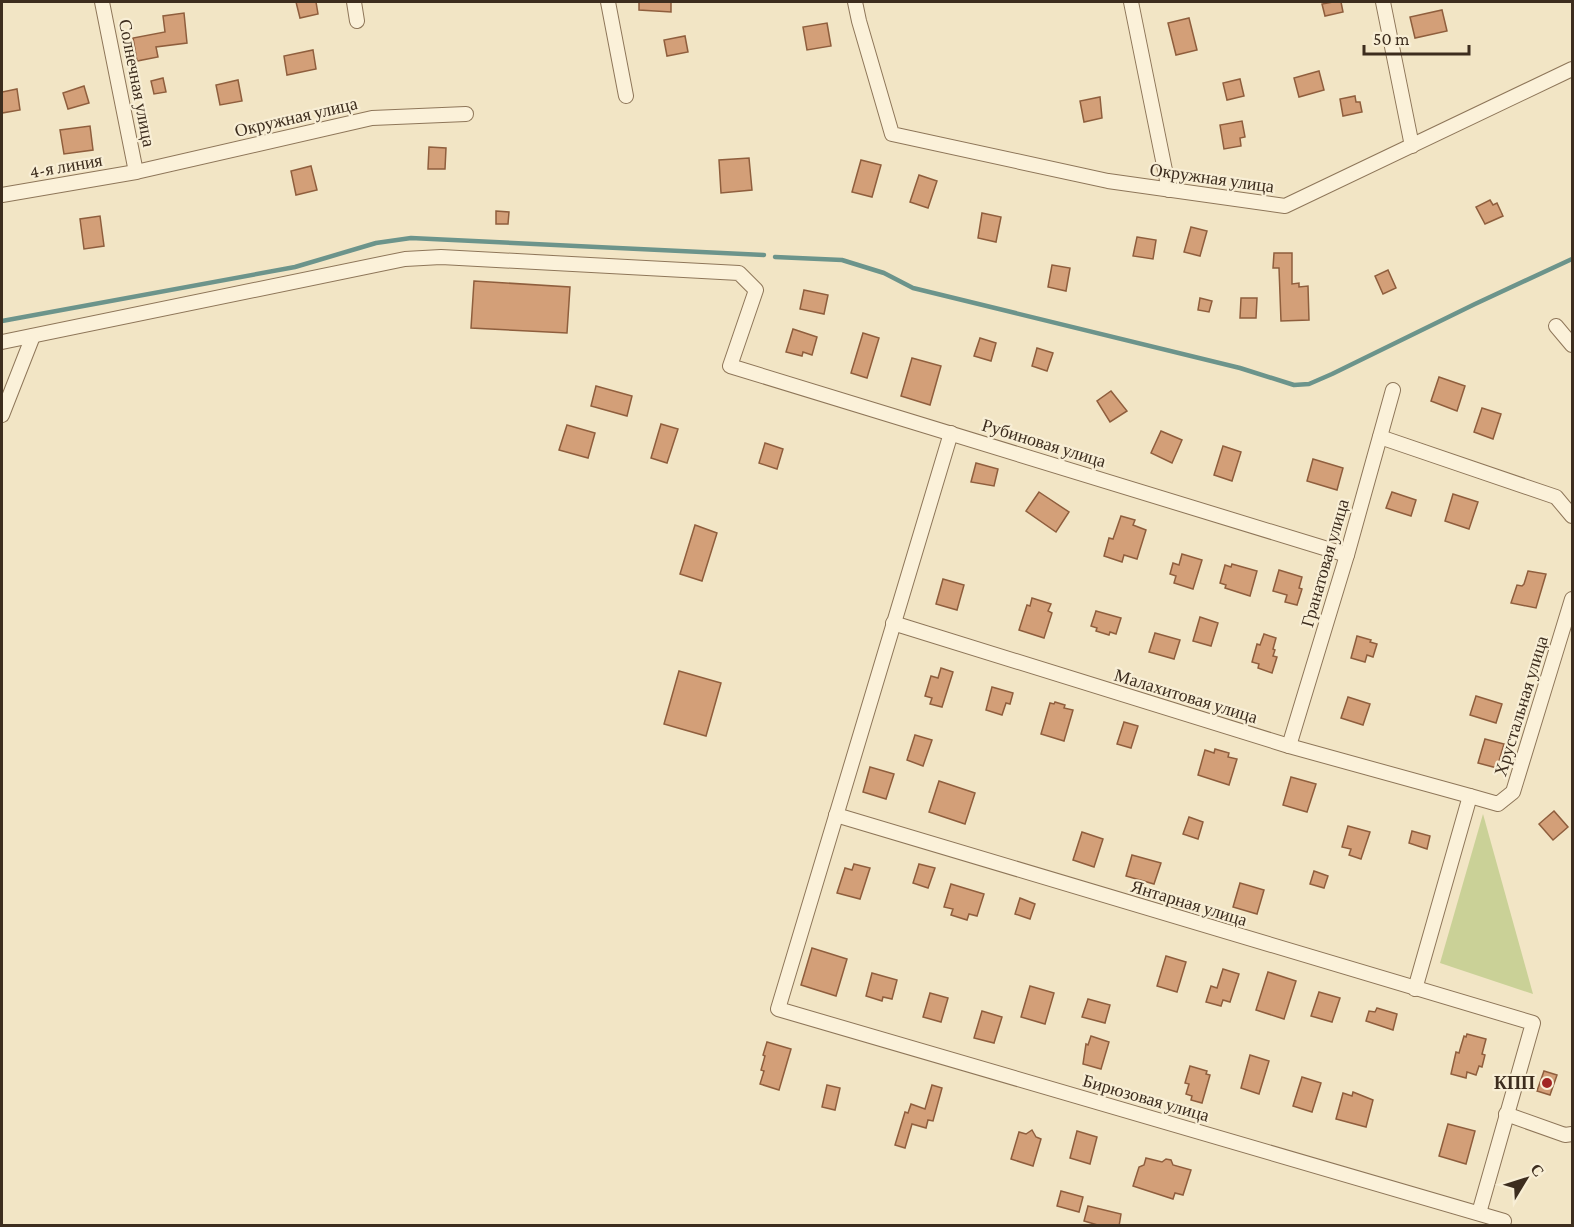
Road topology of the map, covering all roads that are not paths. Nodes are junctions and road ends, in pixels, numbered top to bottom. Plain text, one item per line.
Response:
1 (102, 2) edge
2 (354, 2) edge
3 (608, 2) edge
4 (855, 2) edge
5 (1131, 2) edge
6 (1383, 2) edge
7 (357, 21) dead end
8 (1572, 69) edge
9 (626, 96) dead end
10 (466, 114) dead end
11 (1412, 146) junction
12 (136, 172) junction
13 (1169, 190) junction
14 (2, 195) edge
15 (1556, 326) dead end
16 (33, 336) junction
17 (2, 342) edge
18 (1572, 345) edge
19 (1393, 390) dead end
20 (2, 415) edge
21 (951, 433) junction
22 (1380, 437) junction
23 (1572, 516) edge
24 (1347, 555) junction
25 (1572, 599) edge
26 (893, 623) junction
27 (1289, 747) junction
28 (1470, 796) junction
29 (836, 815) junction
30 (1415, 989) junction
31 (1506, 1114) junction
32 (1572, 1134) edge
33 (1479, 1213) junction
34 (1504, 1221) dead end

1 - 12 street, Солнечная улица
2 - 7 street
3 - 9 street
4 - 13 street, Окружная улица
5 - 13 street
6 - 11 street
8 - 11 street, Окружная улица
10 - 12 street, Окружная улица
11 - 13 street, Окружная улица
12 - 14 street, 4-я линия
15 - 18 street
16 - 17 street
16 - 20 street
16 - 21 street, Рубиновая улица
19 - 22 street, Гранатовая улица
21 - 24 street, Рубиновая улица
21 - 26 street
22 - 23 street
22 - 24 street, Гранатовая улица
24 - 27 street, Гранатовая улица
25 - 28 street, Хрустальная улица
26 - 27 street, Малахитовая улица
26 - 29 street
27 - 28 street, Малахитовая улица
28 - 30 street
29 - 30 street, Янтарная улица
29 - 33 street, Бирюзовая улица
30 - 31 street, Янтарная улица
31 - 32 street
31 - 33 street
33 - 34 street, Бирюзовая улица

